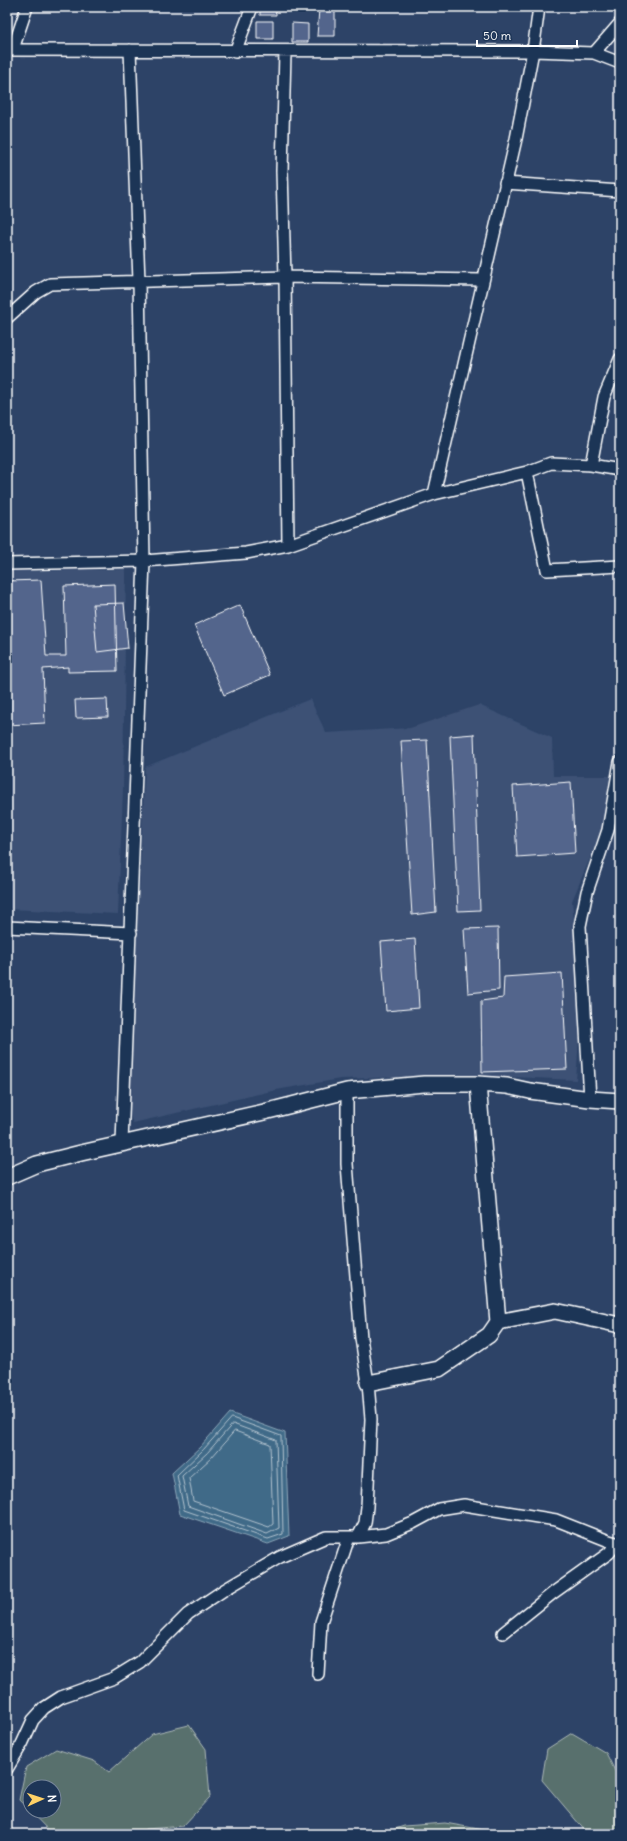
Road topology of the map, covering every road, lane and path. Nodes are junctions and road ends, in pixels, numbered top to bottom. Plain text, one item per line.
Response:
1 (27, 7) edge
2 (252, 7) edge
3 (538, 7) edge
4 (620, 23) edge
5 (10, 50) edge
6 (130, 50) junction
7 (235, 52) junction
8 (285, 52) junction
9 (533, 52) junction
10 (594, 53) junction
11 (620, 63) edge
12 (505, 183) junction
13 (620, 191) edge
14 (286, 277) junction
15 (139, 280) junction
16 (482, 280) junction
17 (7, 318) edge
18 (620, 359) edge
19 (591, 465) junction
20 (620, 470) edge
21 (527, 472) junction
22 (434, 494) junction
23 (288, 545) junction
24 (144, 561) junction
25 (7, 564) edge
26 (620, 566) edge
27 (620, 762) edge
28 (617, 804) edge
29 (7, 927) edge
30 (131, 933) junction
31 (478, 1084) junction
32 (347, 1091) junction
33 (590, 1099) junction
34 (620, 1102) edge
35 (122, 1143) junction
36 (7, 1176) edge
37 (498, 1322) junction
38 (620, 1325) edge
39 (368, 1383) junction
40 (353, 1537) junction
41 (619, 1544) edge
42 (503, 1633) dead end
43 (318, 1674) dead end
44 (7, 1769) edge

1 - 5 street
2 - 7 street
3 - 9 street
4 - 10 street
5 - 6 street
6 - 7 street
6 - 15 street
7 - 8 street
8 - 9 street
8 - 14 street
9 - 10 street
9 - 12 street
10 - 11 street
12 - 13 street
12 - 16 street
14 - 15 street
14 - 16 street
14 - 23 street
15 - 17 street
15 - 24 street
16 - 22 street
18 - 19 street
19 - 20 street
19 - 21 street
21 - 22 street
21 - 26 street
22 - 23 street
23 - 24 street
24 - 25 street
24 - 30 street
27 - 28 street
28 - 33 street
29 - 30 street
30 - 35 street
31 - 32 street
31 - 33 street
31 - 37 street
32 - 35 street
32 - 39 street
33 - 34 street
35 - 36 street
37 - 38 street
37 - 39 street
39 - 40 street
40 - 41 street
40 - 43 street
40 - 44 street
41 - 42 street

